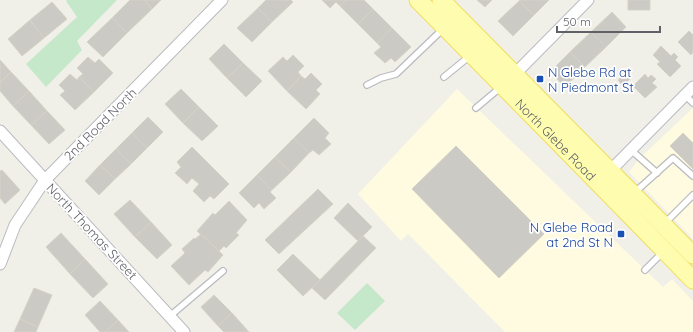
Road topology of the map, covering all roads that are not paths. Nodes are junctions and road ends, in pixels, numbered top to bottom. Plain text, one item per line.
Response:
1 (222, 0) edge
2 (418, 0) edge
3 (441, 0) edge
4 (588, 0) edge
5 (445, 27) junction
6 (472, 53) junction
7 (515, 74) junction
8 (444, 77) dead end
9 (367, 85) dead end
10 (503, 86) junction
11 (690, 95) edge
12 (476, 108) dead end
13 (0, 131) edge
14 (631, 150) junction
15 (610, 172) junction
16 (656, 173) junction
17 (693, 176) edge
18 (45, 180) junction
19 (597, 184) junction
20 (633, 194) junction
21 (692, 200) edge
22 (664, 225) junction
23 (692, 250) edge
24 (664, 251) junction
25 (0, 264) edge
26 (224, 270) dead end
27 (645, 270) dead end
28 (693, 280) edge
29 (170, 316) junction
30 (184, 332) edge

1 - 18 street, 2nd Road North
2 - 5 main road, North Glebe Road
3 - 7 main road, North Glebe Road
4 - 7 street
5 - 6 main road, North Glebe Road
5 - 9 lane
6 - 8 lane
6 - 10 main road, North Glebe Road
7 - 10 street
7 - 15 main road, North Glebe Road
10 - 12 lane
10 - 19 main road, North Glebe Road
11 - 14 street
13 - 18 street, North Thomas Street
14 - 15 street
14 - 16 lane
15 - 19 street
15 - 20 main road, North Glebe Road
16 - 17 lane
16 - 20 lane
18 - 25 street, 2nd Road North
18 - 29 street, North Thomas Street
19 - 24 main road, North Glebe Road
20 - 22 main road, North Glebe Road
21 - 22 lane
22 - 23 main road, North Glebe Road
24 - 27 lane
24 - 28 main road, North Glebe Road
26 - 29 lane
29 - 30 street, North Thomas Street

